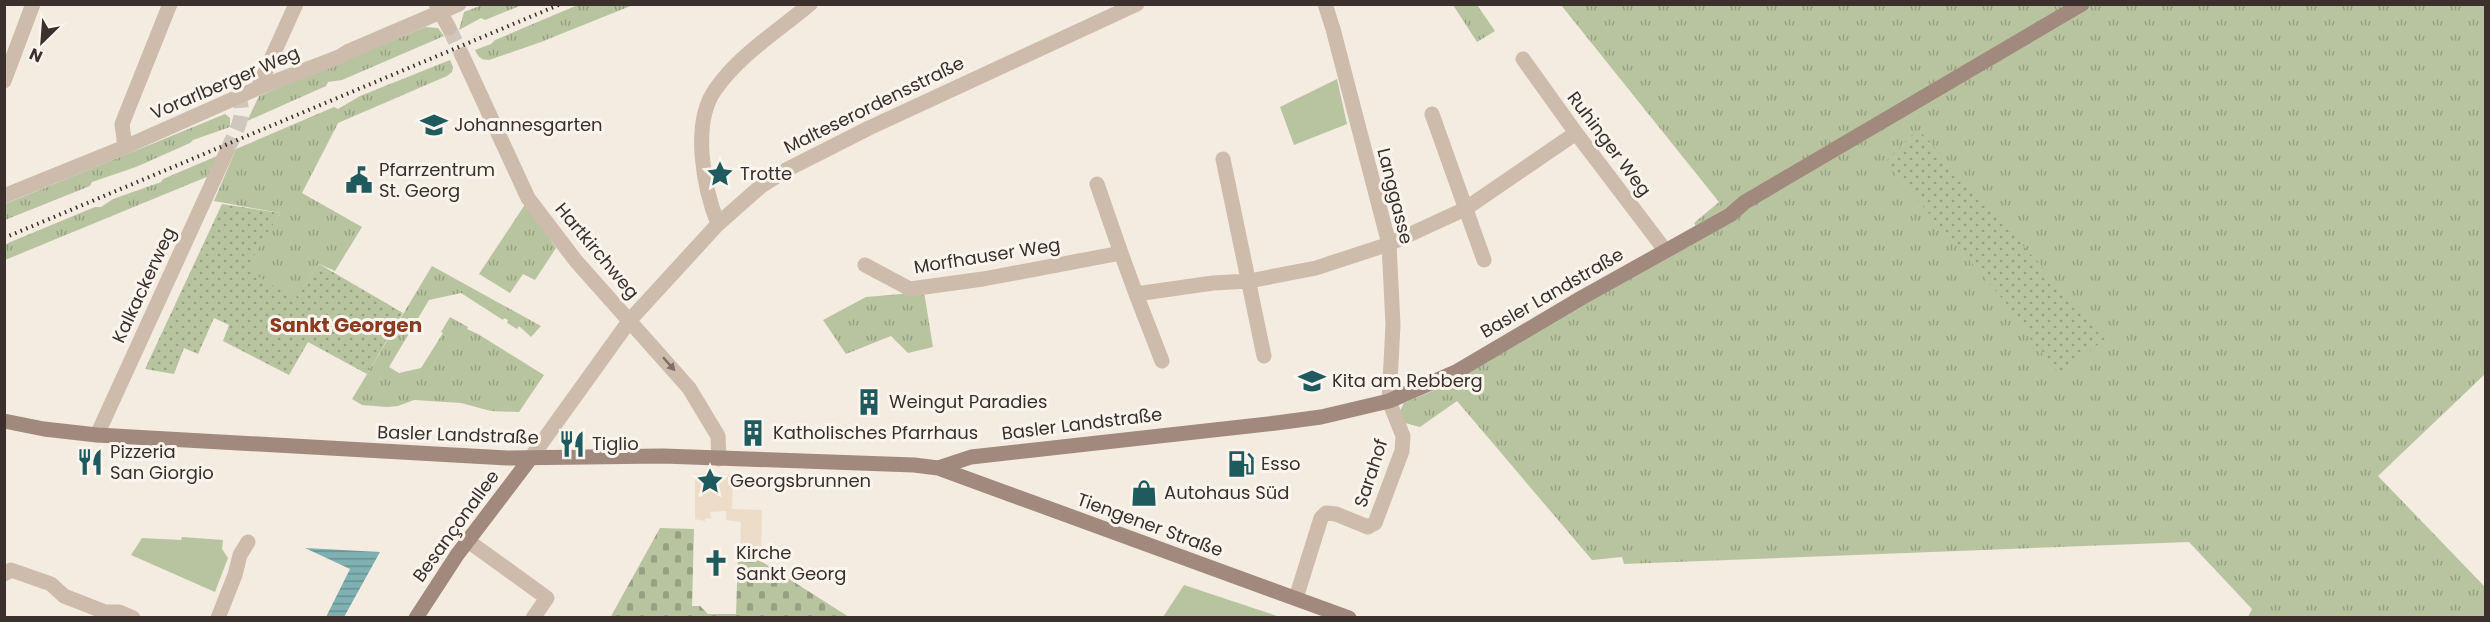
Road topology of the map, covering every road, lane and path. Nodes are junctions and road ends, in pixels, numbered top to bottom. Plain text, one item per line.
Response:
1 (33, 4) edge
2 (170, 4) edge
3 (296, 4) edge
4 (459, 4) edge
5 (810, 4) edge
6 (1137, 4) edge
7 (1325, 4) edge
8 (2082, 4) edge
9 (438, 8) edge
10 (449, 28) tunnel mouth
11 (462, 55) tunnel mouth
12 (1523, 59) dead end
13 (4, 81) edge
14 (258, 88) junction
15 (1432, 114) dead end
16 (1576, 133) junction
17 (125, 147) junction
18 (227, 151) tunnel mouth
19 (1223, 159) dead end
20 (1097, 184) dead end
21 (6, 191) edge
22 (1465, 209) junction
23 (718, 225) junction
24 (1389, 244) junction
25 (1665, 250) junction
26 (1121, 253) junction
27 (1484, 260) dead end
28 (865, 265) dead end
29 (1249, 281) junction
30 (1137, 294) junction
31 (630, 320) junction
32 (1264, 356) dead end
33 (1162, 361) dead end
34 (1389, 401) junction
35 (4, 421) edge
36 (97, 435) junction
37 (530, 459) junction
38 (719, 459) junction
39 (938, 468) junction
40 (468, 541) junction
41 (248, 542) dead end
42 (4, 574) edge
43 (1296, 598) junction
44 (133, 618) edge
45 (218, 618) edge
46 (416, 618) edge
47 (533, 618) edge
48 (1349, 618) edge

1 - 13 street
2 - 17 street
3 - 14 street
4 - 9 street, Vorarlberger Weg
5 - 23 street
6 - 23 street, Malteserordensstraße
7 - 24 street, Langgasse
8 - 25 street, Basler Landstraße
9 - 10 street
9 - 14 street, Vorarlberger Weg
11 - 31 street, Hartkirchweg
12 - 16 street, Ruhinger Weg
14 - 17 street, Vorarlberger Weg
15 - 22 street
16 - 22 street
16 - 25 street, Ruhinger Weg
17 - 21 street, Vorarlberger Weg
18 - 36 street, Kalkackerweg
19 - 29 street
20 - 26 street
22 - 24 street
22 - 27 street
23 - 31 street, Malteserordensstraße
24 - 29 street
24 - 34 street, Langgasse
25 - 34 street, Basler Landstraße
26 - 28 street, Morfhauser Weg
26 - 30 street
29 - 30 street
29 - 32 street
30 - 33 street
31 - 37 street, Malteserordensstraße
31 -> 38 street, Hartkirchweg
34 - 39 street, Basler Landstraße
34 - 43 street, Sarahof
35 - 36 street, Basler Landstraße
36 - 37 street, Basler Landstraße
37 - 38 street, Basler Landstraße
37 - 40 street, Besançonallee
38 - 39 street, Basler Landstraße
39 - 43 street, Tiengener Straße
40 - 46 street, Besançonallee
40 - 47 street
41 - 45 street
42 - 44 street
43 - 48 street, Tiengener Straße

